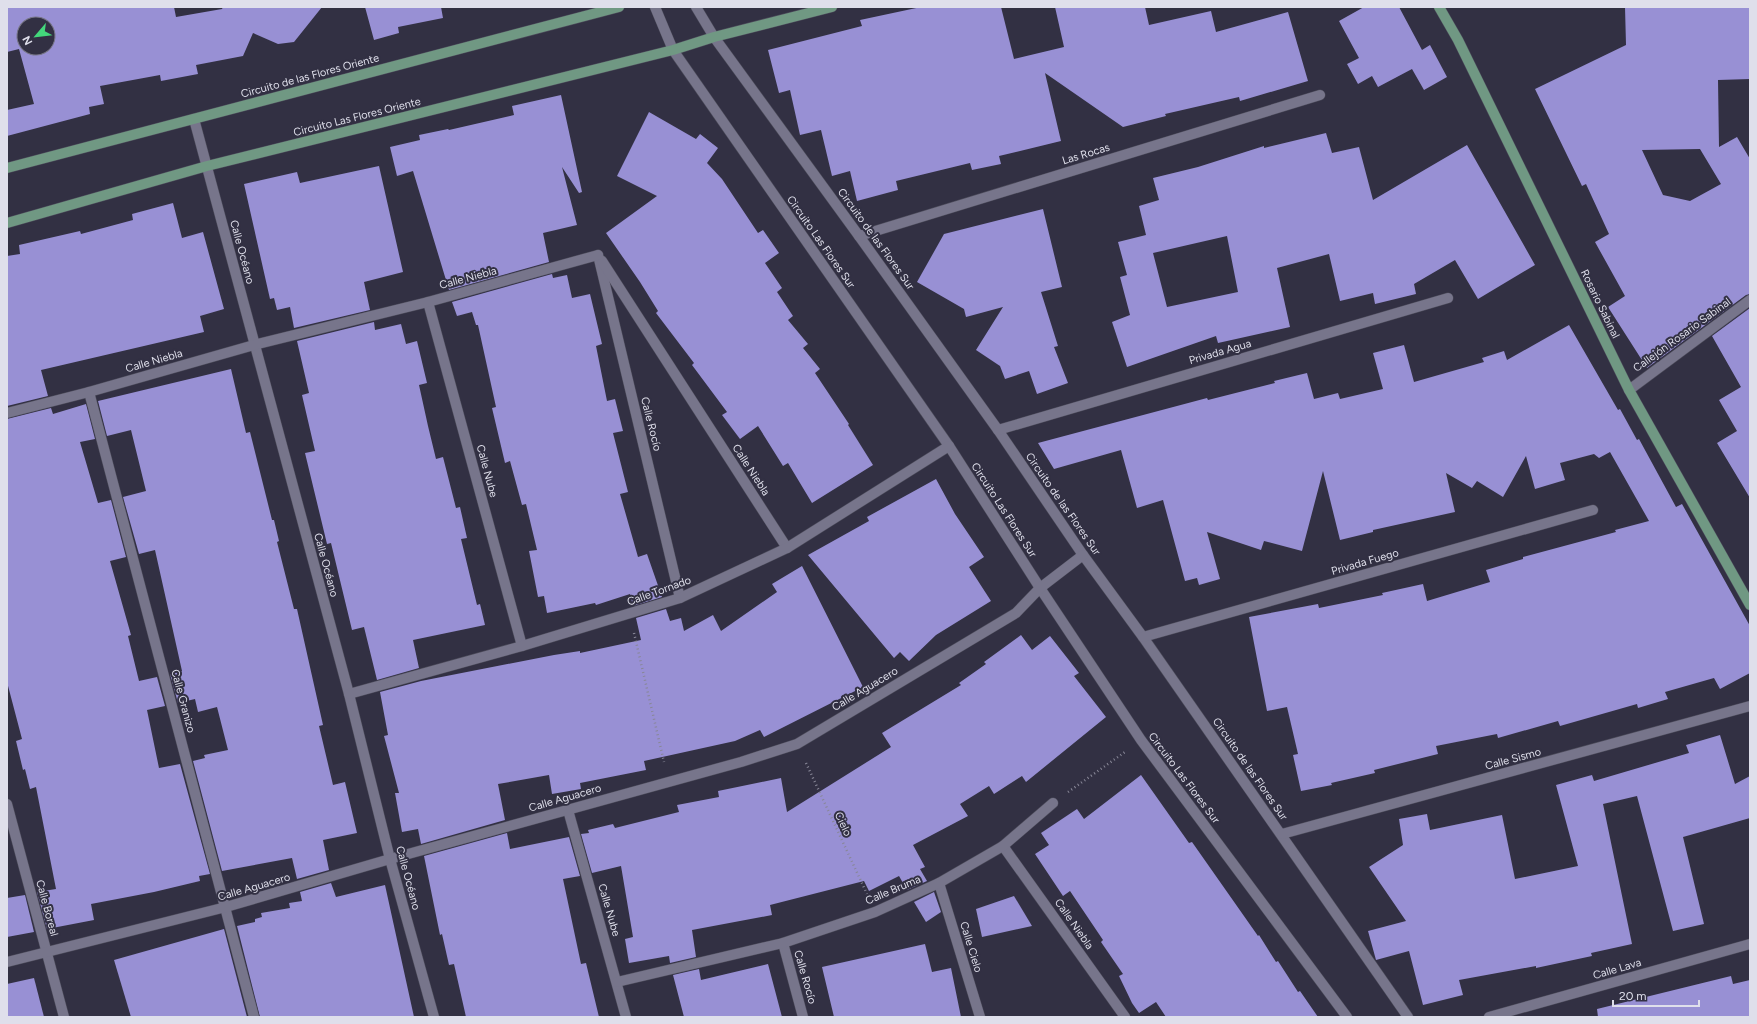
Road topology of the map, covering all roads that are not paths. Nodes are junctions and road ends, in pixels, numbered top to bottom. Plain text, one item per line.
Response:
1 (619, 7) edge
2 (655, 7) edge
3 (696, 7) edge
4 (832, 7) edge
5 (1439, 7) edge
6 (714, 37) junction
7 (673, 50) junction
8 (1320, 95) dead end
9 (194, 119) junction
10 (207, 166) junction
11 (7, 168) edge
12 (7, 223) edge
13 (859, 236) junction
14 (598, 255) junction
15 (1448, 298) dead end
16 (1750, 300) edge
17 (428, 302) junction
18 (254, 345) junction
19 (1628, 390) junction
20 (89, 392) junction
21 (7, 413) edge
22 (998, 430) junction
23 (949, 446) junction
24 (1593, 510) dead end
25 (787, 548) junction
26 (1083, 555) junction
27 (1040, 588) junction
28 (680, 598) junction
29 (1750, 605) edge
30 (1143, 637) junction
31 (522, 646) junction
32 (349, 694) junction
33 (1750, 706) edge
34 (1053, 803) road end
35 (7, 804) edge
36 (568, 810) junction
37 (1282, 834) junction
38 (1003, 846) junction
39 (390, 859) junction
40 (939, 883) junction
41 (226, 907) junction
42 (783, 944) junction
43 (1750, 944) edge
44 (46, 951) junction
45 (7, 962) edge
46 (616, 982) junction
47 (64, 1017) edge
48 (254, 1017) edge
49 (434, 1017) edge
50 (626, 1017) edge
51 (803, 1017) edge
52 (980, 1017) edge
53 (1125, 1017) edge
54 (1347, 1017) edge
55 (1408, 1017) edge
56 (1490, 1017) edge

1 - 9 main road, Circuito de las Flores Oriente
2 - 7 street, Circuito Las Flores Sur
3 - 6 street, Circuito de las Flores Sur
4 - 6 main road, Circuito Las Flores Oriente
5 - 19 main road, Rosario Sabinal
6 - 7 main road, Circuito Las Flores Oriente
6 - 13 street, Circuito de las Flores Sur
7 - 10 main road, Circuito Las Flores Oriente
7 - 23 street, Circuito Las Flores Sur
8 - 13 street, Las Rocas
9 - 10 street, Calle Océano
9 - 11 main road, Circuito de las Flores Oriente
10 - 12 main road, Circuito Las Flores Oriente
10 - 18 street, Calle Océano
13 - 22 street, Circuito de las Flores Sur
14 - 17 street, Calle Niebla
14 - 25 street, Calle Niebla
14 - 28 street, Calle Rocío
15 - 22 street, Privada Agua
16 - 19 street, Callejón Rosario Sabinal
17 - 18 street, Calle Niebla
17 - 31 street, Calle Nube
18 - 20 street, Calle Niebla
18 - 32 street, Calle Océano
19 - 29 main road, Rosario Sabinal
20 - 21 street, Calle Niebla
20 - 41 street, Calle Granizo
22 - 26 street, Circuito de las Flores Sur
23 - 25 street, Calle Tornado
23 - 27 street, Circuito Las Flores Sur
24 - 30 street, Privada Fuego
25 - 28 street, Calle Tornado
26 - 27 street, Calle Aguacero
26 - 30 street, Circuito de las Flores Sur
27 - 36 street, Calle Aguacero
27 - 54 street, Circuito Las Flores Sur
28 - 31 street, Calle Tornado
30 - 37 street, Circuito de las Flores Sur
31 - 32 street, Calle Tornado
32 - 39 street, Calle Océano
33 - 37 street, Calle Sismo
34 - 38 street, Calle Bruma
35 - 44 street, Calle Boreal
36 - 39 street, Calle Aguacero
36 - 46 street, Calle Nube
37 - 55 street, Circuito de las Flores Sur
38 - 40 street, Calle Bruma
38 - 53 street, Calle Niebla
39 - 41 street, Calle Aguacero
39 - 49 street, Calle Océano
40 - 42 street, Calle Bruma
40 - 52 street, Calle Cielo
41 - 44 street, Calle Aguacero
41 - 48 street, Calle Granizo
42 - 46 street, Calle Bruma
42 - 51 street, Calle Rocío
43 - 56 street, Calle Lava
44 - 45 street, Calle Aguacero
44 - 47 street, Calle Boreal
46 - 50 street, Calle Nube

